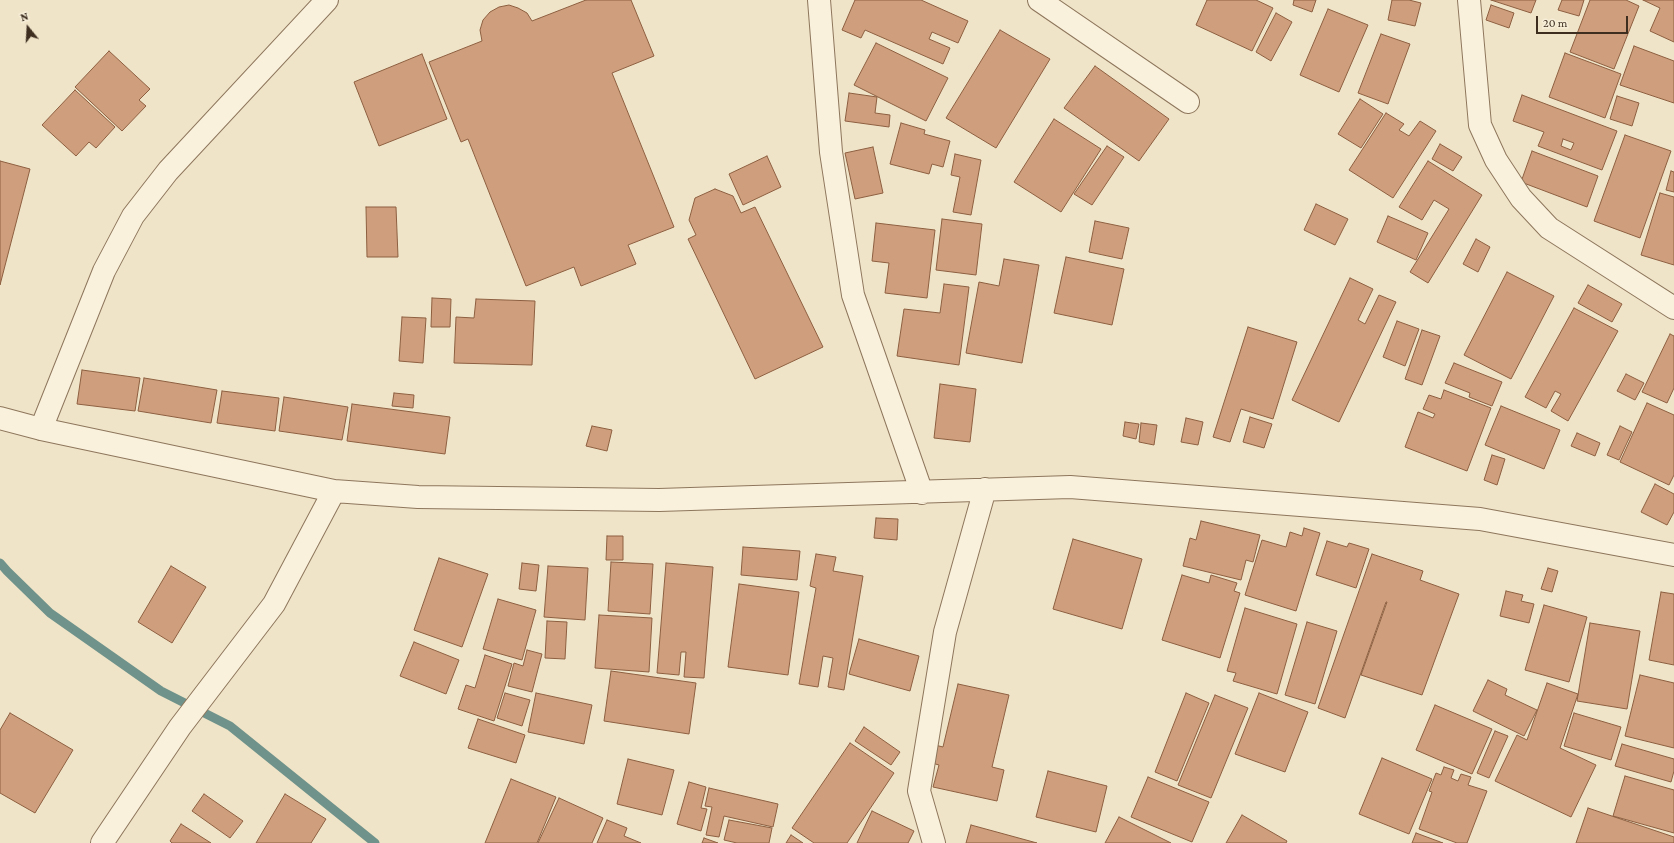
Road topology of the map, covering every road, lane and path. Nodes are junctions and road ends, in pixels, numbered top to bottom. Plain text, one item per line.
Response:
1 (327, 0) edge
2 (819, 0) edge
3 (1039, 0) edge
4 (1469, 0) edge
5 (1188, 102) dead end
6 (1674, 308) edge
7 (0, 418) edge
8 (41, 428) junction
9 (985, 489) junction
10 (334, 491) junction
11 (922, 493) junction
12 (1674, 555) edge
13 (102, 843) edge
14 (934, 843) edge

1 - 8 street
2 - 11 street
3 - 5 street
4 - 6 street
7 - 8 street
8 - 10 street
9 - 11 street
9 - 12 street
9 - 14 street
10 - 11 street
10 - 13 street

